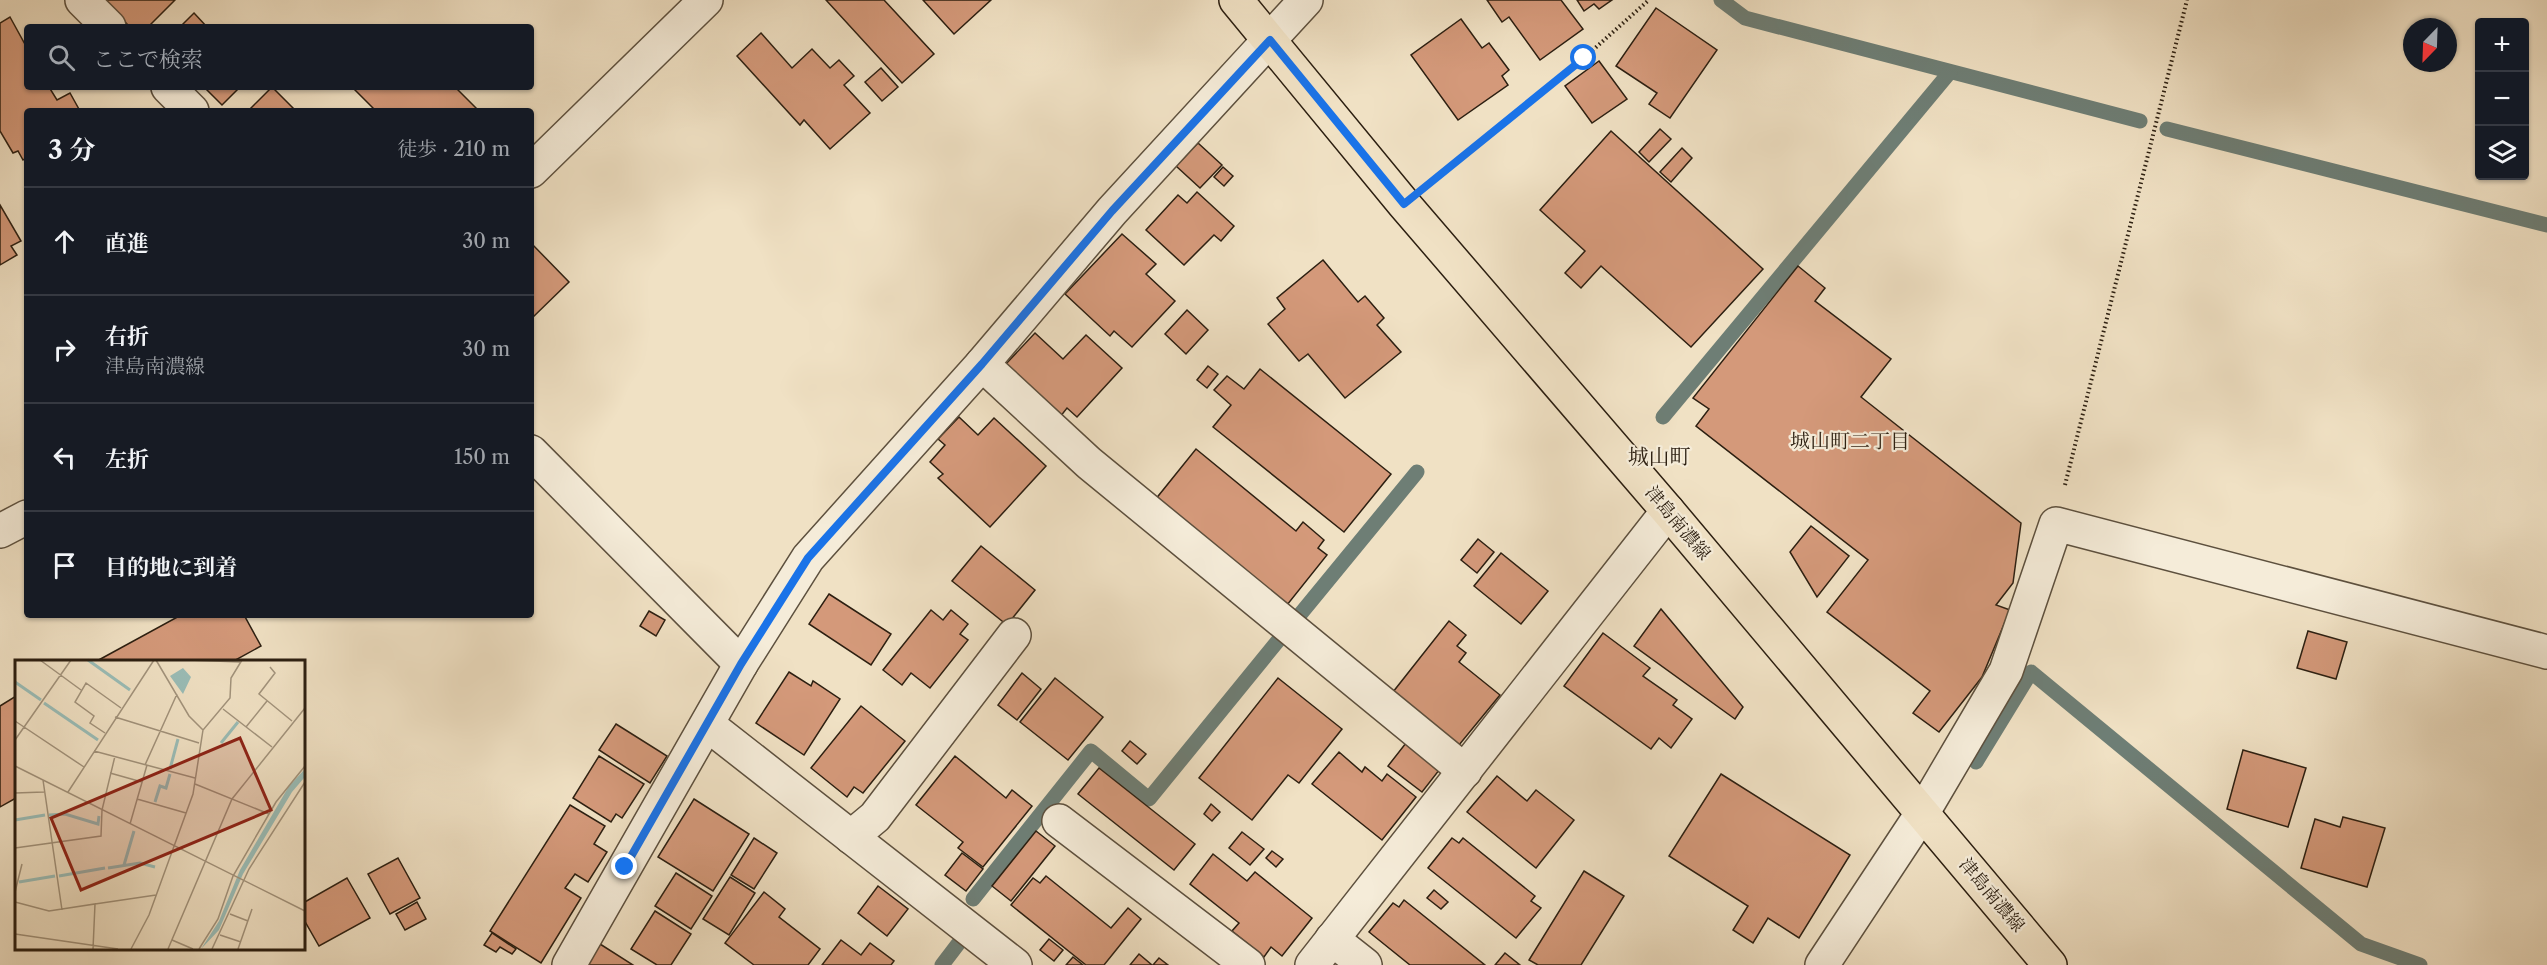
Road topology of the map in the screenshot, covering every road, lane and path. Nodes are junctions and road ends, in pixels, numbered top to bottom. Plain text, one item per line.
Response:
1 (82, 0) edge
2 (706, 0) edge
3 (1236, 0) edge
4 (1306, 0) edge
5 (1649, 0) edge
6 (2187, 0) edge
7 (106, 24) edge
8 (1270, 40) junction
9 (171, 90) edge
10 (189, 108) edge
11 (534, 168) edge
12 (1404, 204) junction
13 (982, 364) junction
14 (534, 455) edge
15 (1668, 511) junction
16 (24, 519) edge
17 (2056, 524) junction
18 (0, 531) edge
19 (1014, 635) dead end
20 (2547, 652) edge
21 (741, 664) junction
22 (708, 725) junction
23 (1465, 771) junction
24 (1923, 812) junction
25 (1059, 821) dead end
26 (851, 837) junction
27 (1332, 939) junction
28 (569, 965) edge
29 (1015, 965) edge
30 (1248, 965) edge
31 (1312, 965) edge
32 (1365, 965) edge
33 (1822, 965) edge
34 (2050, 965) edge

1 - 7 street
2 - 11 street
3 - 8 main road, 津島南濃線
4 - 8 street
5 - 12 path
6 - 17 path
8 - 12 main road, 津島南濃線
8 - 13 street
9 - 10 street
12 - 15 main road, 津島南濃線
13 - 21 street
13 - 23 street
14 - 21 street
15 - 23 street
15 - 24 main road, 津島南濃線
16 - 18 street
17 - 20 street
17 - 24 street
19 - 26 street
21 - 22 street
22 - 26 street
22 - 28 street
23 - 27 street
24 - 33 street
24 - 34 main road, 津島南濃線
25 - 30 street
26 - 29 street
27 - 31 street
27 - 32 street

